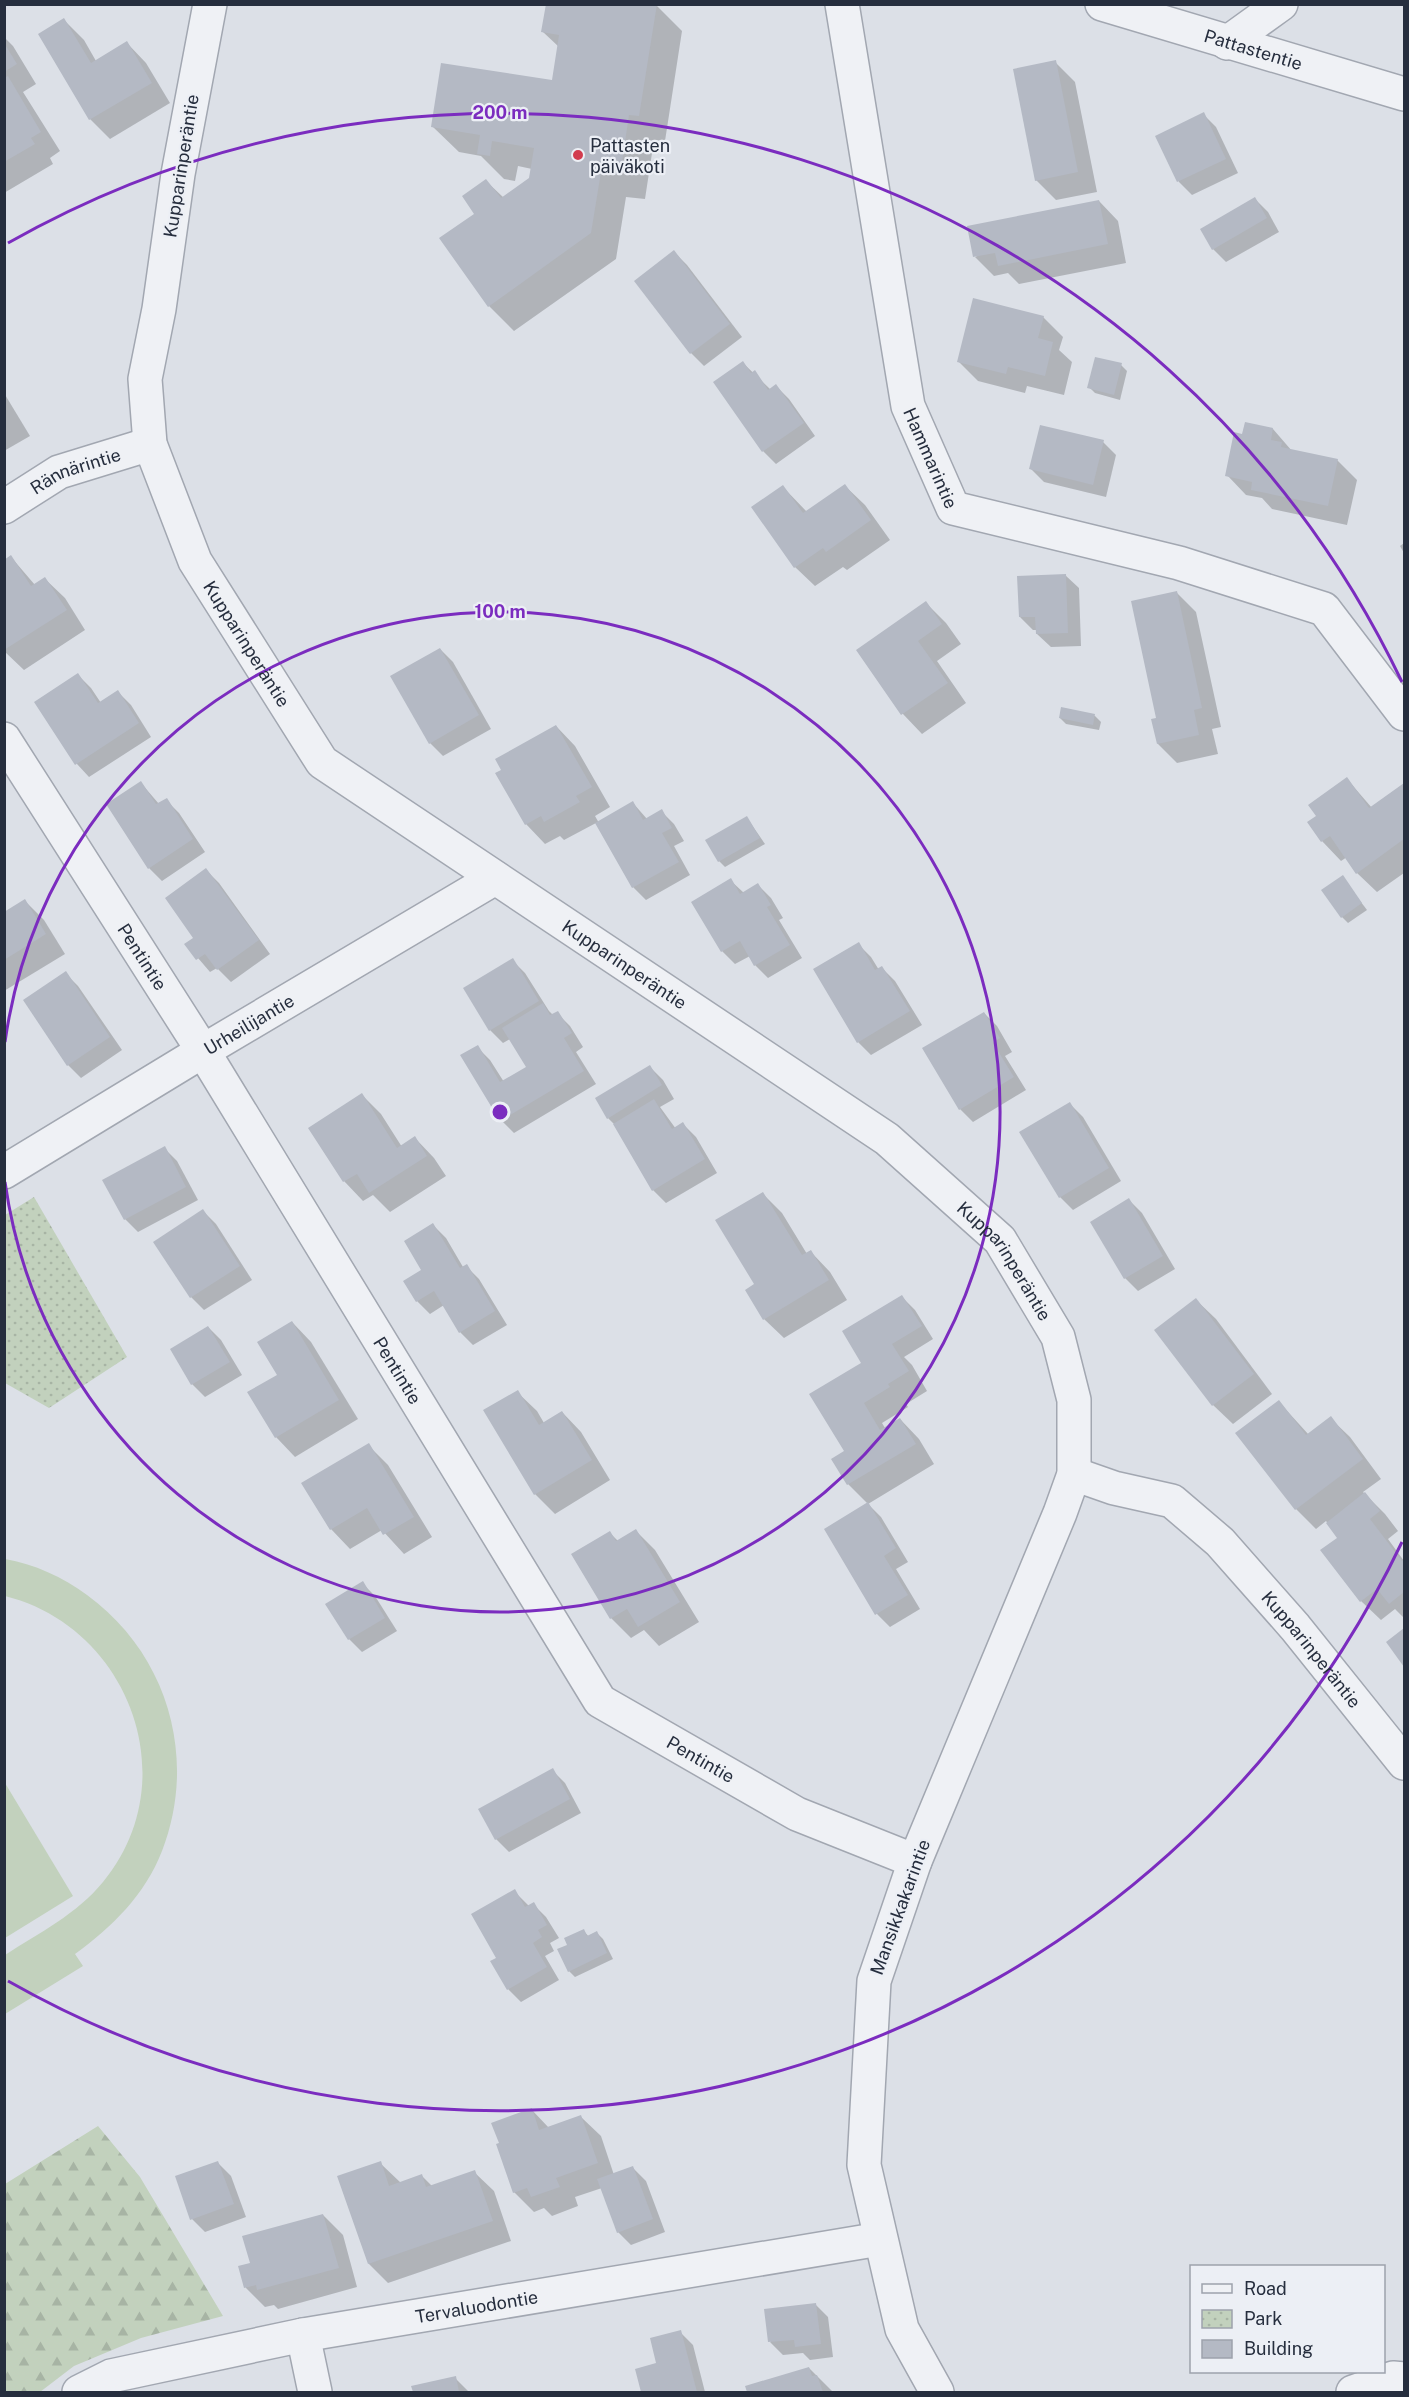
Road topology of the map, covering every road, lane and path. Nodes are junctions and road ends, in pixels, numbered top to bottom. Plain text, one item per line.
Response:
1 (210, 4) edge
2 (842, 4) edge
3 (1102, 4) edge
4 (1281, 4) edge
5 (1227, 43) junction
6 (1404, 94) edge
7 (150, 444) junction
8 (4, 507) edge
9 (1404, 714) edge
10 (4, 739) edge
11 (495, 878) junction
12 (203, 1051) junction
13 (4, 1172) edge
14 (1074, 1474) junction
15 (1404, 1763) edge
16 (915, 1861) junction
17 (880, 2239) junction
18 (303, 2335) junction
19 (1404, 2379) edge
20 (79, 2392) edge
21 (315, 2392) edge
22 (937, 2392) edge
23 (1353, 2392) edge

1 - 7 street, Kupparinperäntie
2 - 9 street, Hammarintie
3 - 5 street, Pattastentie
4 - 5 street
5 - 6 street, Pattastentie
7 - 8 street, Rännärintie
7 - 11 street, Kupparinperäntie
10 - 12 street, Pentintie
11 - 12 street, Urheilijantie
11 - 14 street, Kupparinperäntie
12 - 13 street, Urheilijantie
12 - 16 street, Pentintie
14 - 15 street, Kupparinperäntie
14 - 16 street, Mansikkakarintie
16 - 17 street, Mansikkakarintie
17 - 18 street, Tervaluodontie
17 - 22 street, Mansikkakarintie
18 - 20 street, Tervaluodontie
18 - 21 street
19 - 23 street

